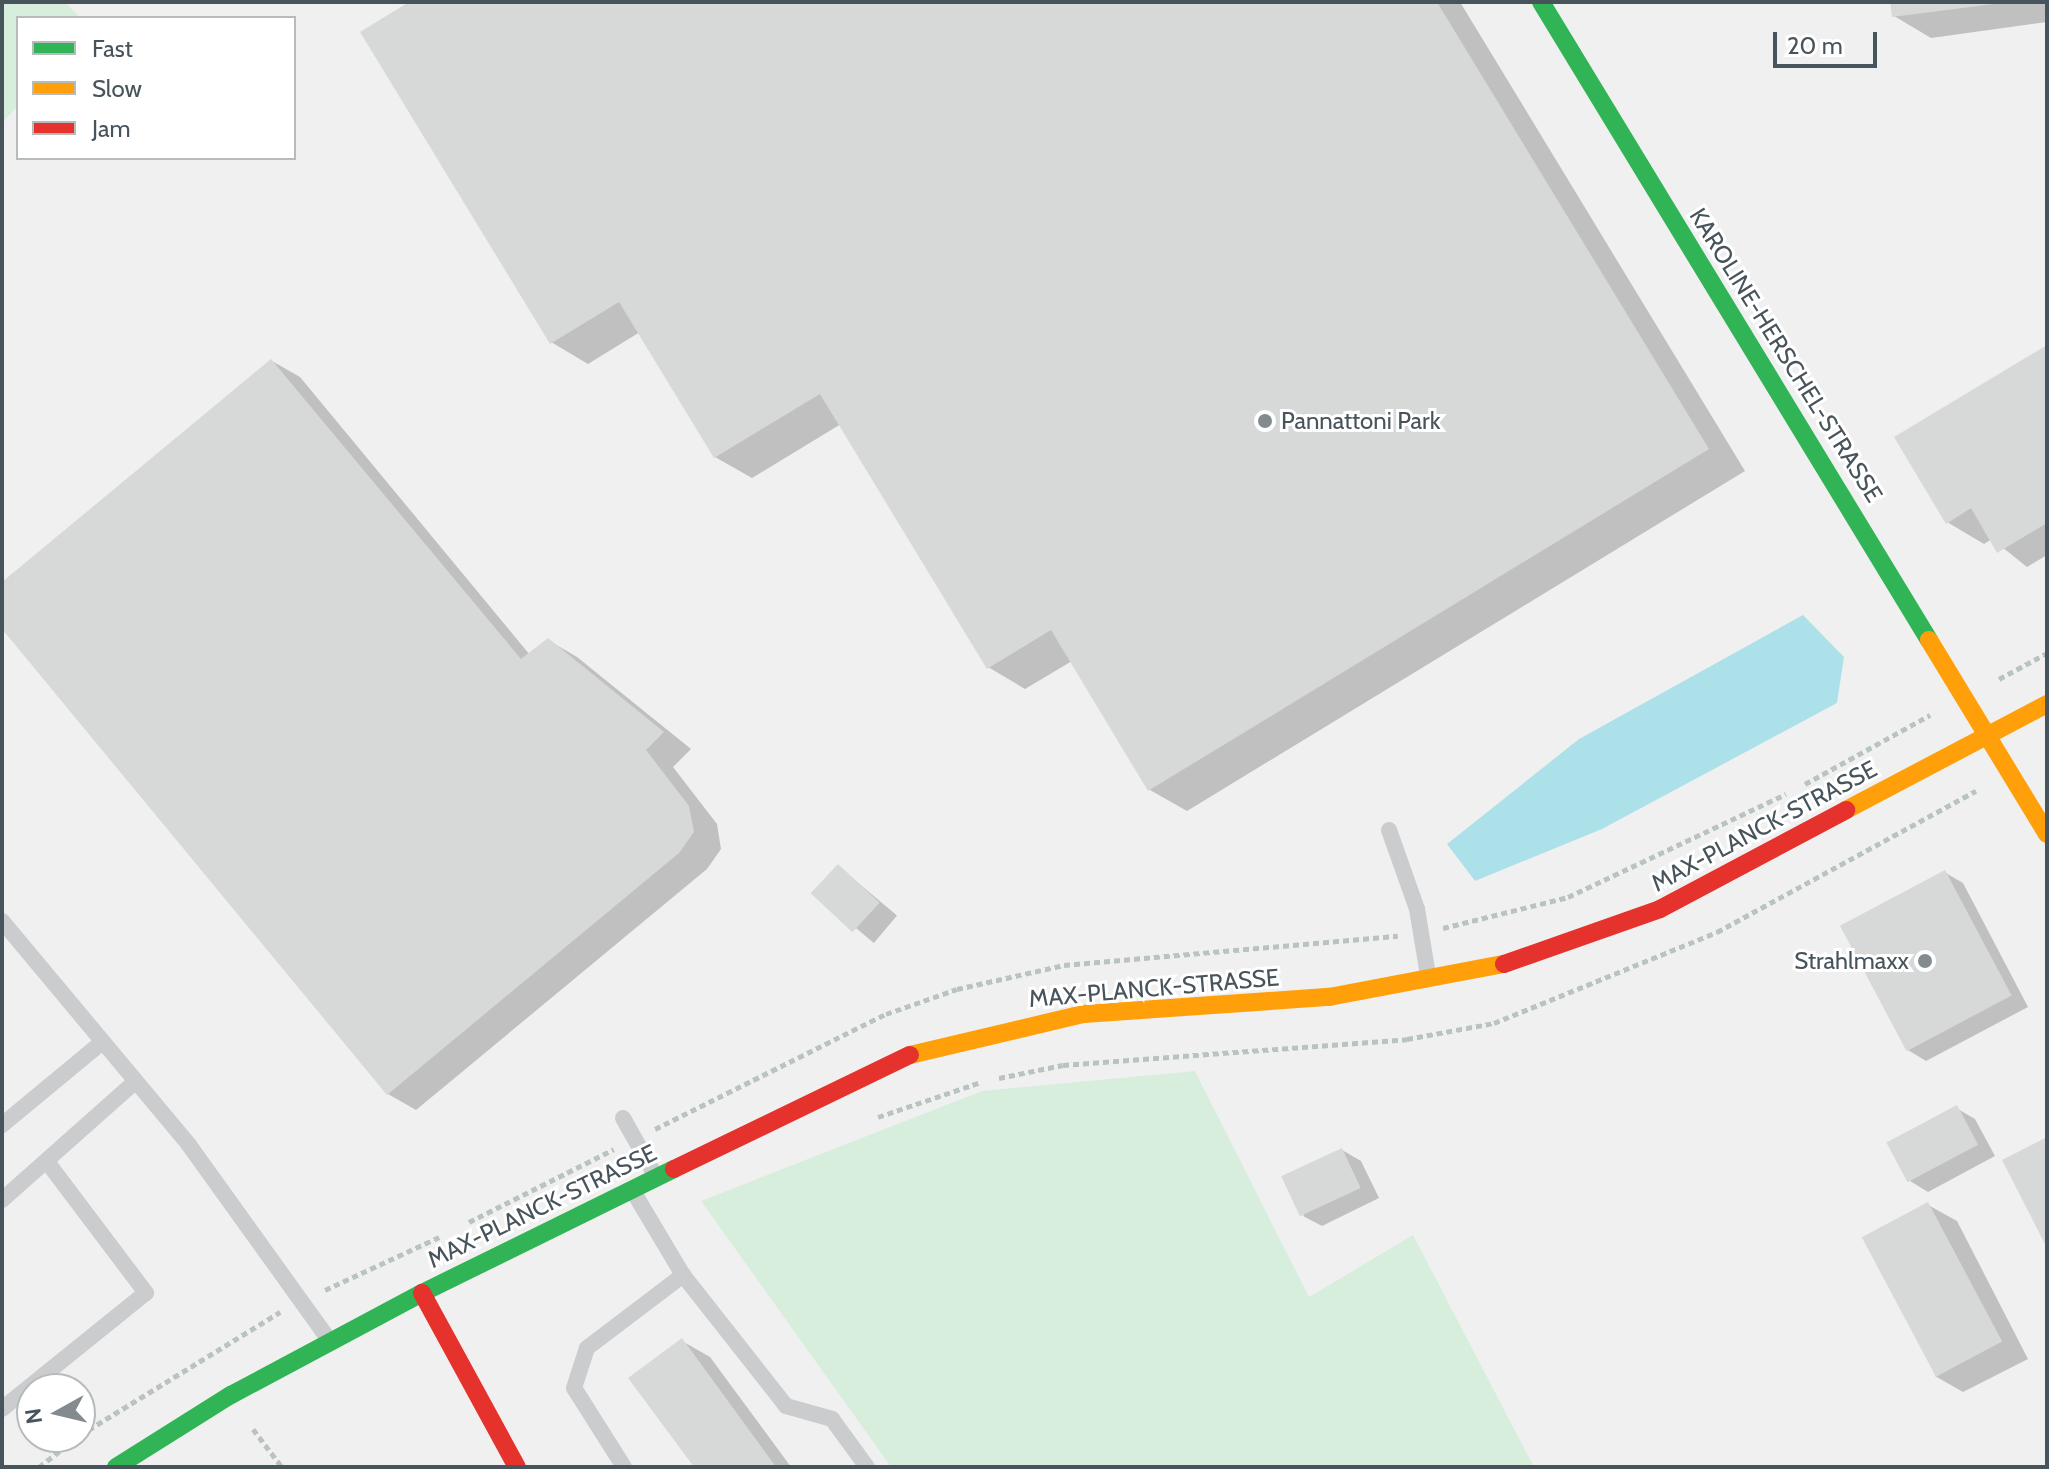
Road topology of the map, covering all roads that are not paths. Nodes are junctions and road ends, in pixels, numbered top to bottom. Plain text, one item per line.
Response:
1 (1541, 2) edge
2 (2047, 704) edge
3 (1992, 733) junction
4 (1389, 830) dead end
5 (2047, 834) edge
6 (2, 921) edge
7 (1429, 981) junction
8 (101, 1043) junction
9 (135, 1082) junction
10 (623, 1118) dead end
11 (2, 1125) edge
12 (48, 1163) junction
13 (656, 1177) junction
14 (632, 1188) junction
15 (2, 1200) edge
16 (683, 1275) junction
17 (422, 1293) junction
18 (330, 1341) junction
19 (2, 1409) edge
20 (116, 1467) edge
21 (517, 1467) edge
22 (624, 1467) edge
23 (867, 1467) edge

1 - 3 street, KAROLINE-HERSCHEL-STRASSE
2 - 3 street, MAX-PLANCK-STRASSE
3 - 5 street, KAROLINE-HERSCHEL-STRASSE
3 - 7 street, MAX-PLANCK-STRASSE
4 - 7 lane
6 - 8 lane
7 - 13 street, MAX-PLANCK-STRASSE
8 - 9 lane
8 - 11 lane
9 - 12 lane
9 - 18 lane
10 - 13 lane
12 - 15 lane
12 - 19 lane
13 - 14 street, MAX-PLANCK-STRASSE
14 - 16 lane
14 - 17 street, MAX-PLANCK-STRASSE
16 - 22 lane
16 - 23 lane
17 - 18 street, MAX-PLANCK-STRASSE
17 - 21 street
18 - 20 street, MAX-PLANCK-STRASSE

